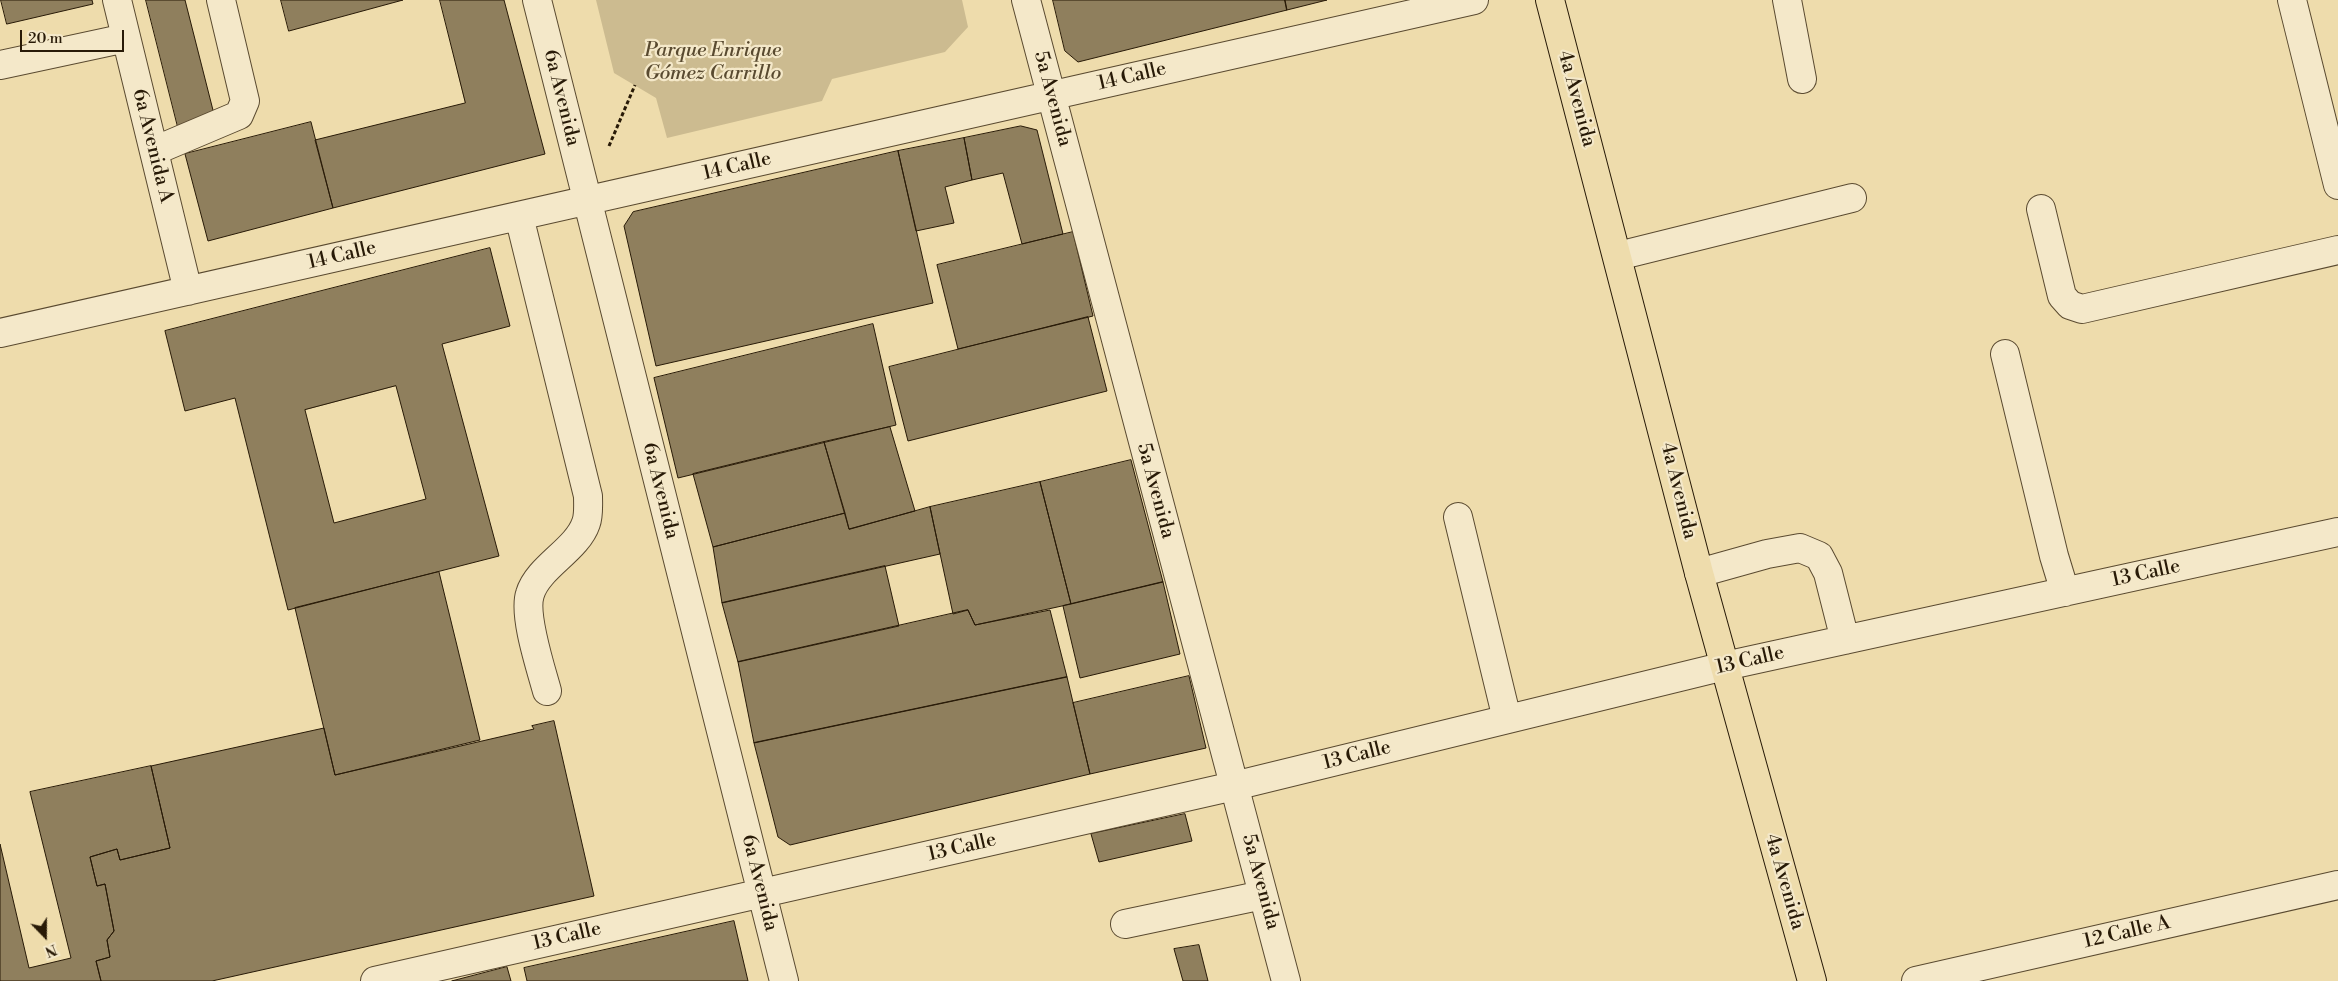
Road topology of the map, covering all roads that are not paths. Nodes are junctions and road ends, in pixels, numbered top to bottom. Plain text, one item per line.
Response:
1 (117, 0) edge
2 (221, 0) edge
3 (537, 0) edge
4 (1026, 0) edge
5 (1474, 0) edge
6 (1550, 0) edge
7 (1787, 0) edge
8 (2292, 0) edge
9 (126, 38) junction
10 (0, 66) edge
11 (1802, 79) dead end
12 (1051, 96) junction
13 (154, 150) junction
14 (2338, 185) edge
15 (1852, 198) dead end
16 (587, 201) junction
17 (2041, 209) dead end
18 (519, 216) junction
19 (2338, 250) edge
20 (1618, 256) junction
21 (188, 291) junction
22 (0, 334) edge
23 (2005, 354) dead end
24 (1458, 517) dead end
25 (2338, 532) edge
26 (1699, 573) junction
27 (2065, 592) junction
28 (1845, 640) junction
29 (1724, 666) junction
30 (547, 691) dead end
31 (1507, 720) junction
32 (1234, 786) junction
33 (2338, 885) edge
34 (762, 894) junction
35 (1263, 895) junction
36 (1125, 924) dead end
37 (376, 981) edge
38 (784, 981) edge
39 (1286, 981) edge
40 (1812, 981) edge
41 (1916, 981) edge

1 - 9 street, 6a Avenida A
2 - 13 street
3 - 16 street, 6a Avenida
4 - 12 street, 5a Avenida
5 - 12 street, 14 Calle
6 - 20 main road, 4a Avenida
7 - 11 street
8 - 14 street
9 - 10 street
9 - 13 street, 6a Avenida A
12 - 16 street, 14 Calle
12 - 32 street, 5a Avenida
13 - 21 street, 6a Avenida A
15 - 20 street
16 - 18 street, 14 Calle
16 - 34 street, 6a Avenida
17 - 19 street
18 - 21 street, 14 Calle
18 - 30 street
20 - 26 main road, 4a Avenida
21 - 22 street, 14 Calle
23 - 27 street
24 - 31 street
25 - 27 street, 13 Calle
26 - 28 street
26 - 29 main road, 4a Avenida
27 - 28 street, 13 Calle
28 - 29 street, 13 Calle
29 - 31 street, 13 Calle
29 - 40 main road, 4a Avenida
31 - 32 street, 13 Calle
32 - 34 street, 13 Calle
32 - 35 street, 5a Avenida
33 - 41 street, 12 Calle A
34 - 37 street, 13 Calle
34 - 38 street, 6a Avenida
35 - 36 street
35 - 39 street, 5a Avenida

